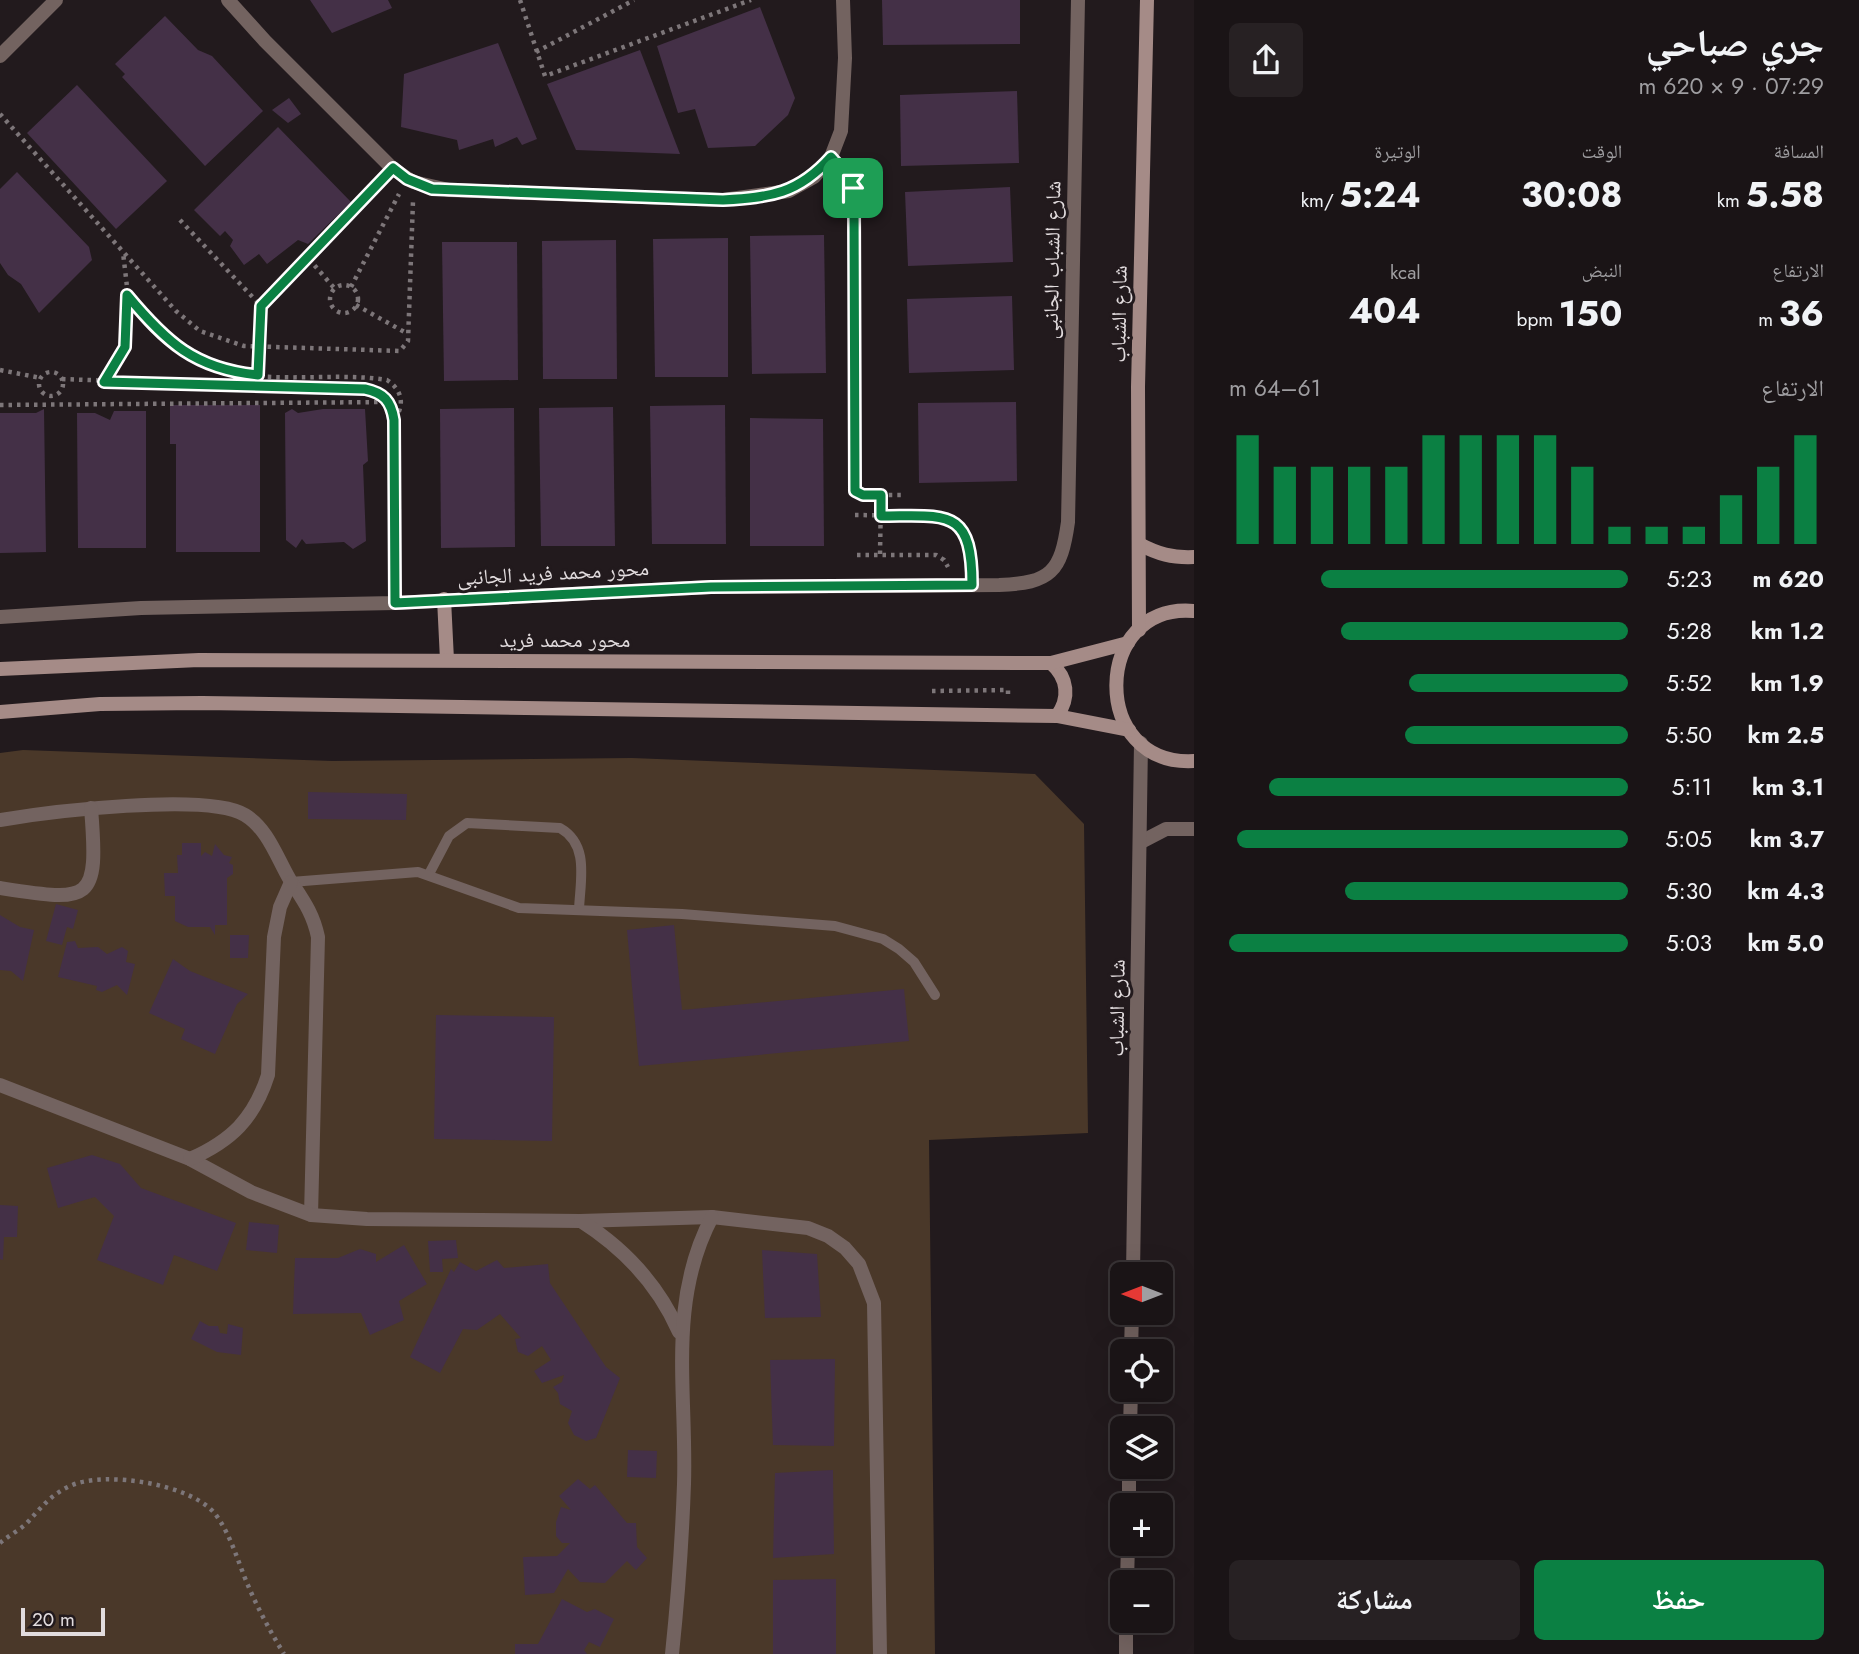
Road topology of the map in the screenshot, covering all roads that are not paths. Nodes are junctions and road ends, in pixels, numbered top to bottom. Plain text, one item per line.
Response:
1 (56, 0) edge
2 (228, 0) edge
3 (843, 0) edge
4 (1078, 0) edge
5 (1147, 0) edge
6 (2, 49) edge
7 (1068, 522) joint
8 (1139, 544) junction
9 (1194, 557) edge
10 (444, 600) junction
11 (1194, 611) edge
12 (0, 617) edge
13 (1139, 630) junction
14 (1128, 643) junction
15 (447, 660) junction
16 (1051, 663) junction
17 (0, 669) edge
18 (0, 712) edge
19 (1057, 716) junction
20 (1129, 730) junction
21 (1140, 743) junction
22 (1194, 761) edge
23 (91, 808) junction
24 (0, 820) edge
25 (1194, 829) edge
26 (1141, 842) junction
27 (429, 874) junction
28 (291, 881) junction
29 (0, 888) edge
30 (579, 910) junction
31 (935, 995) dead end
32 (0, 1085) edge
33 (190, 1159) junction
34 (311, 1214) junction
35 (712, 1217) junction
36 (580, 1221) junction
37 (1133, 1262) edge
38 (683, 1340) junction
39 (1126, 1633) edge
40 (672, 1654) edge
41 (880, 1654) edge
42 (1126, 1654) edge

1 - 6 street
2 - 3 street
4 - 7 street, شارع الشباب الجانبى
5 - 8 main road, شارع الشباب
7 - 10 street, محور محمد فريد الجانبى
8 - 9 main road
8 - 13 main road, شارع الشباب
10 - 12 street, محور محمد فريد الجانبى
10 - 15 main road
11 - 13 main road
13 - 14 main road
14 - 16 main road, محور محمد فريد
14 - 20 main road
15 - 16 main road, محور محمد فريد
15 - 17 main road, محور محمد فريد
16 - 19 main road
18 - 19 main road
19 - 20 main road
20 - 21 main road
21 - 22 main road
21 - 26 street, شارع الشباب
23 - 24 street
23 - 28 street
23 - 29 street
25 - 26 street
26 - 37 street, شارع الشباب
27 - 28 lane
27 - 30 lane
27 - 30 lane
28 - 33 street
28 - 34 street
30 - 31 lane
32 - 33 street
33 - 34 street
34 - 36 street
35 - 36 street
35 - 38 street
35 - 41 street
36 - 38 street
38 - 40 street
39 - 42 street

